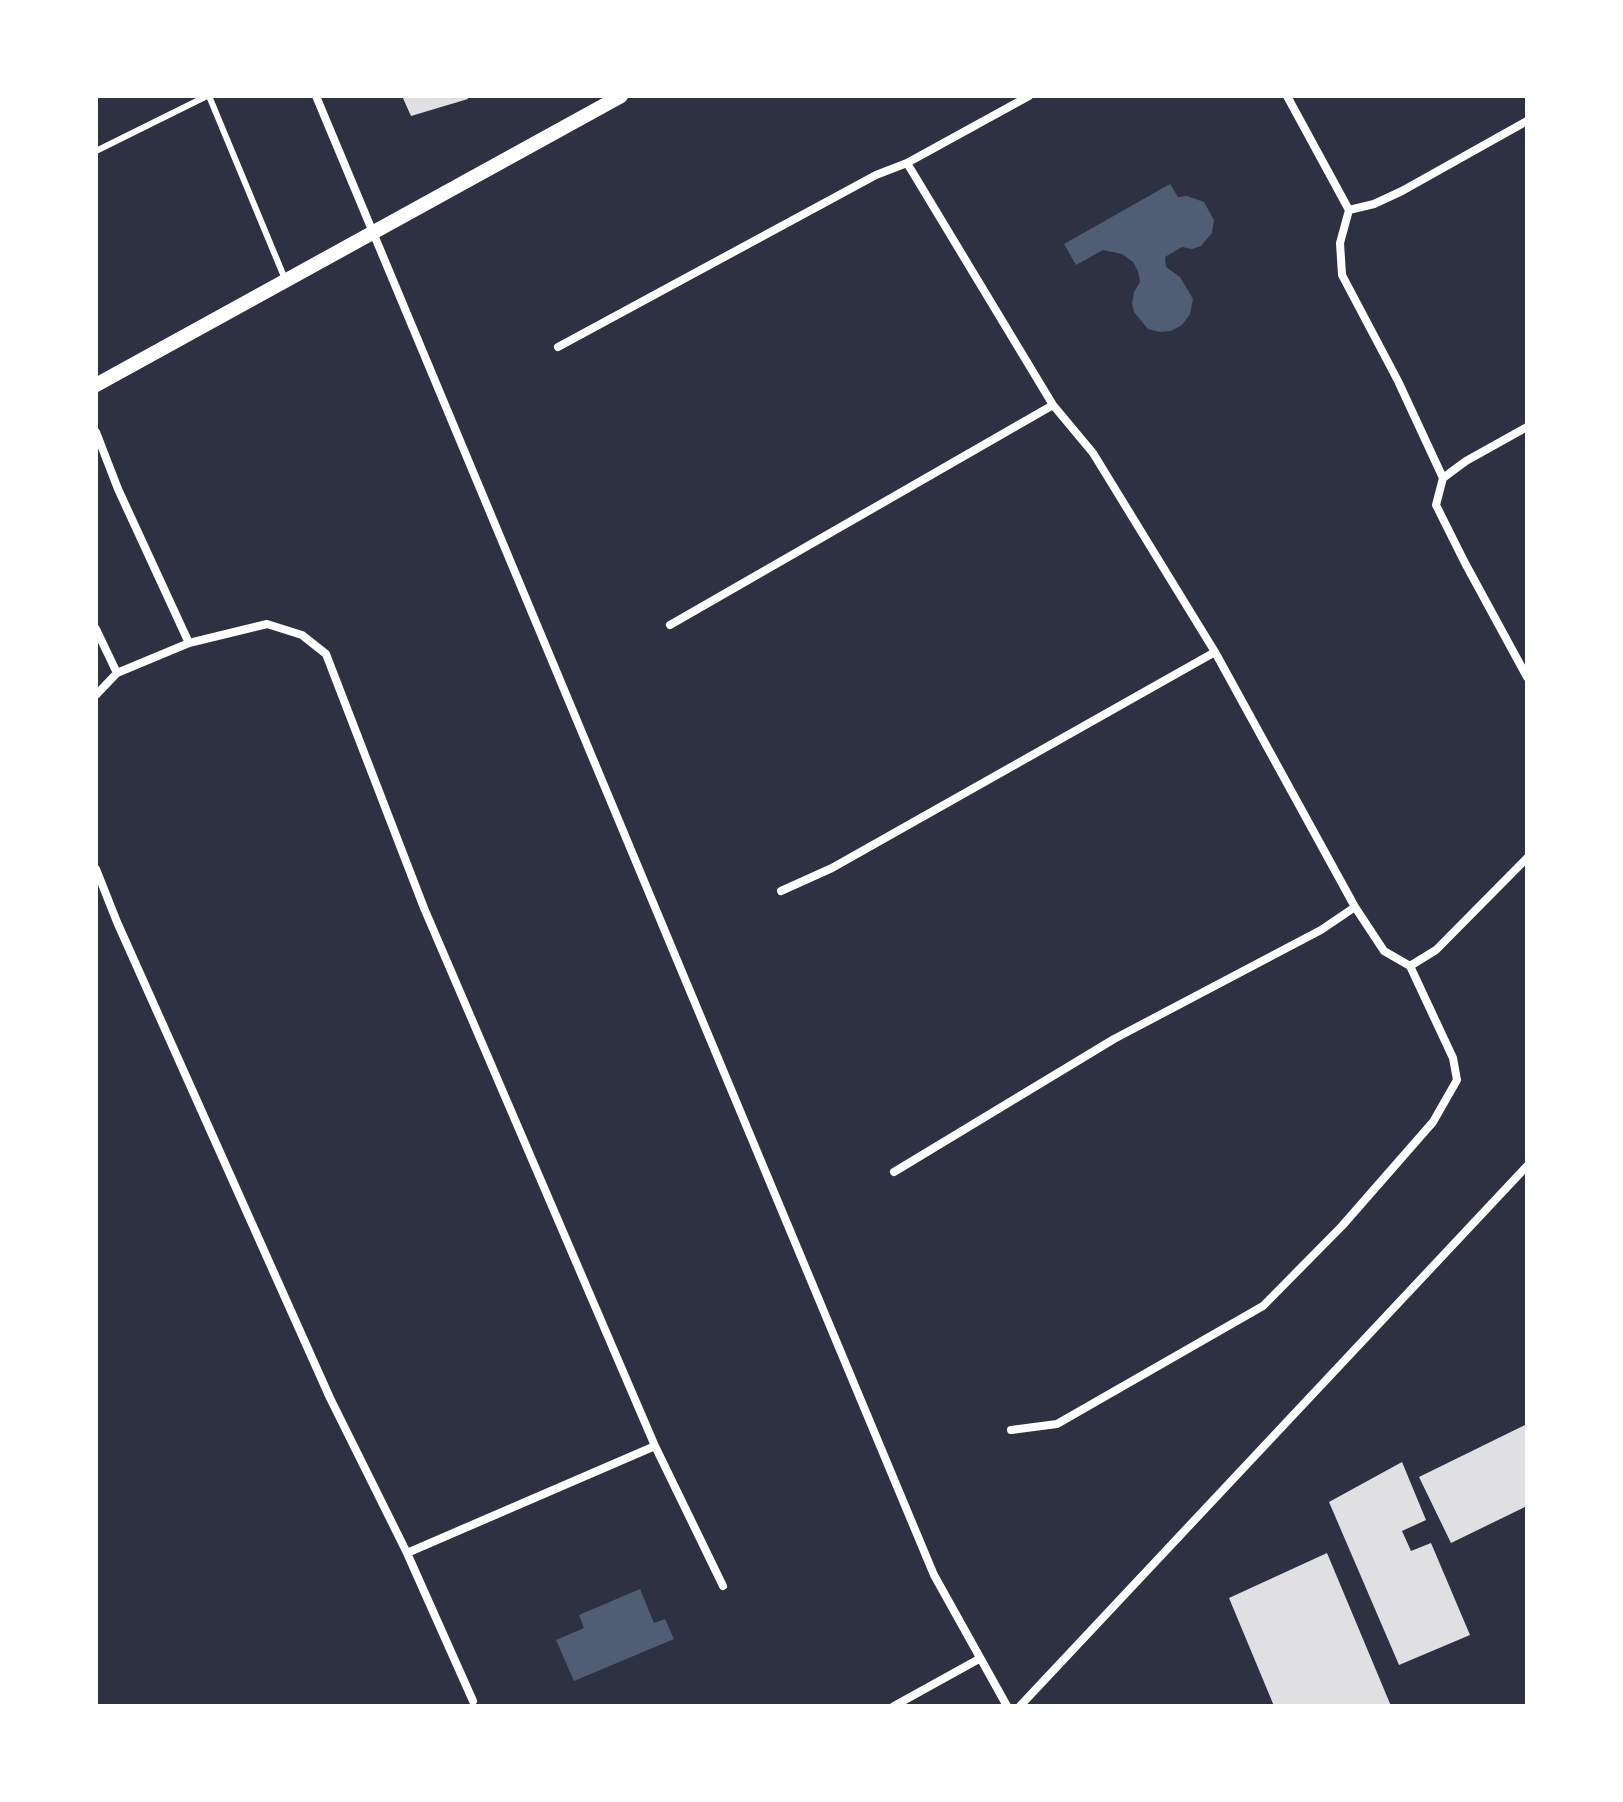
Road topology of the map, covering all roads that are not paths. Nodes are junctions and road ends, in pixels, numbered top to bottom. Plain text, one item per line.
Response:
1 (208, 96) edge
2 (316, 96) edge
3 (621, 96) edge
4 (1029, 96) edge
5 (1287, 96) edge
6 (1527, 121) edge
7 (96, 151) edge
8 (907, 163) junction
9 (1349, 210) junction
10 (372, 235) junction
11 (285, 279) junction
12 (558, 347) dead end
13 (96, 385) edge
14 (1053, 405) junction
15 (1527, 427) edge
16 (96, 432) edge
17 (1443, 478) junction
18 (670, 625) dead end
19 (96, 629) edge
20 (189, 643) junction
21 (1215, 652) junction
22 (117, 673) junction
23 (1527, 677) edge
24 (96, 695) edge
25 (1527, 858) edge
26 (96, 869) edge
27 (781, 891) dead end
28 (1355, 907) junction
29 (1410, 966) junction
30 (1527, 1166) edge
31 (894, 1172) dead end
32 (1011, 1430) dead end
33 (655, 1446) junction
34 (407, 1553) junction
35 (723, 1586) dead end
36 (979, 1659) junction
37 (473, 1701) dead end
38 (894, 1706) edge
39 (1007, 1706) edge
40 (1020, 1706) edge

1 - 7 lane
1 - 11 lane
2 - 10 street
3 - 10 street
4 - 8 street
5 - 9 street
6 - 9 street
8 - 12 street
8 - 14 street
9 - 17 street
10 - 11 street
10 - 36 street
11 - 13 street
14 - 18 street
14 - 21 street
15 - 17 street
16 - 20 street
17 - 23 street
19 - 22 street
20 - 22 street
20 - 33 street
21 - 27 street
21 - 28 street
22 - 24 street
25 - 29 street
26 - 34 street
28 - 29 street
28 - 31 street
29 - 32 street
30 - 40 street
33 - 34 street
33 - 35 street
34 - 37 street
36 - 38 street
36 - 39 street

